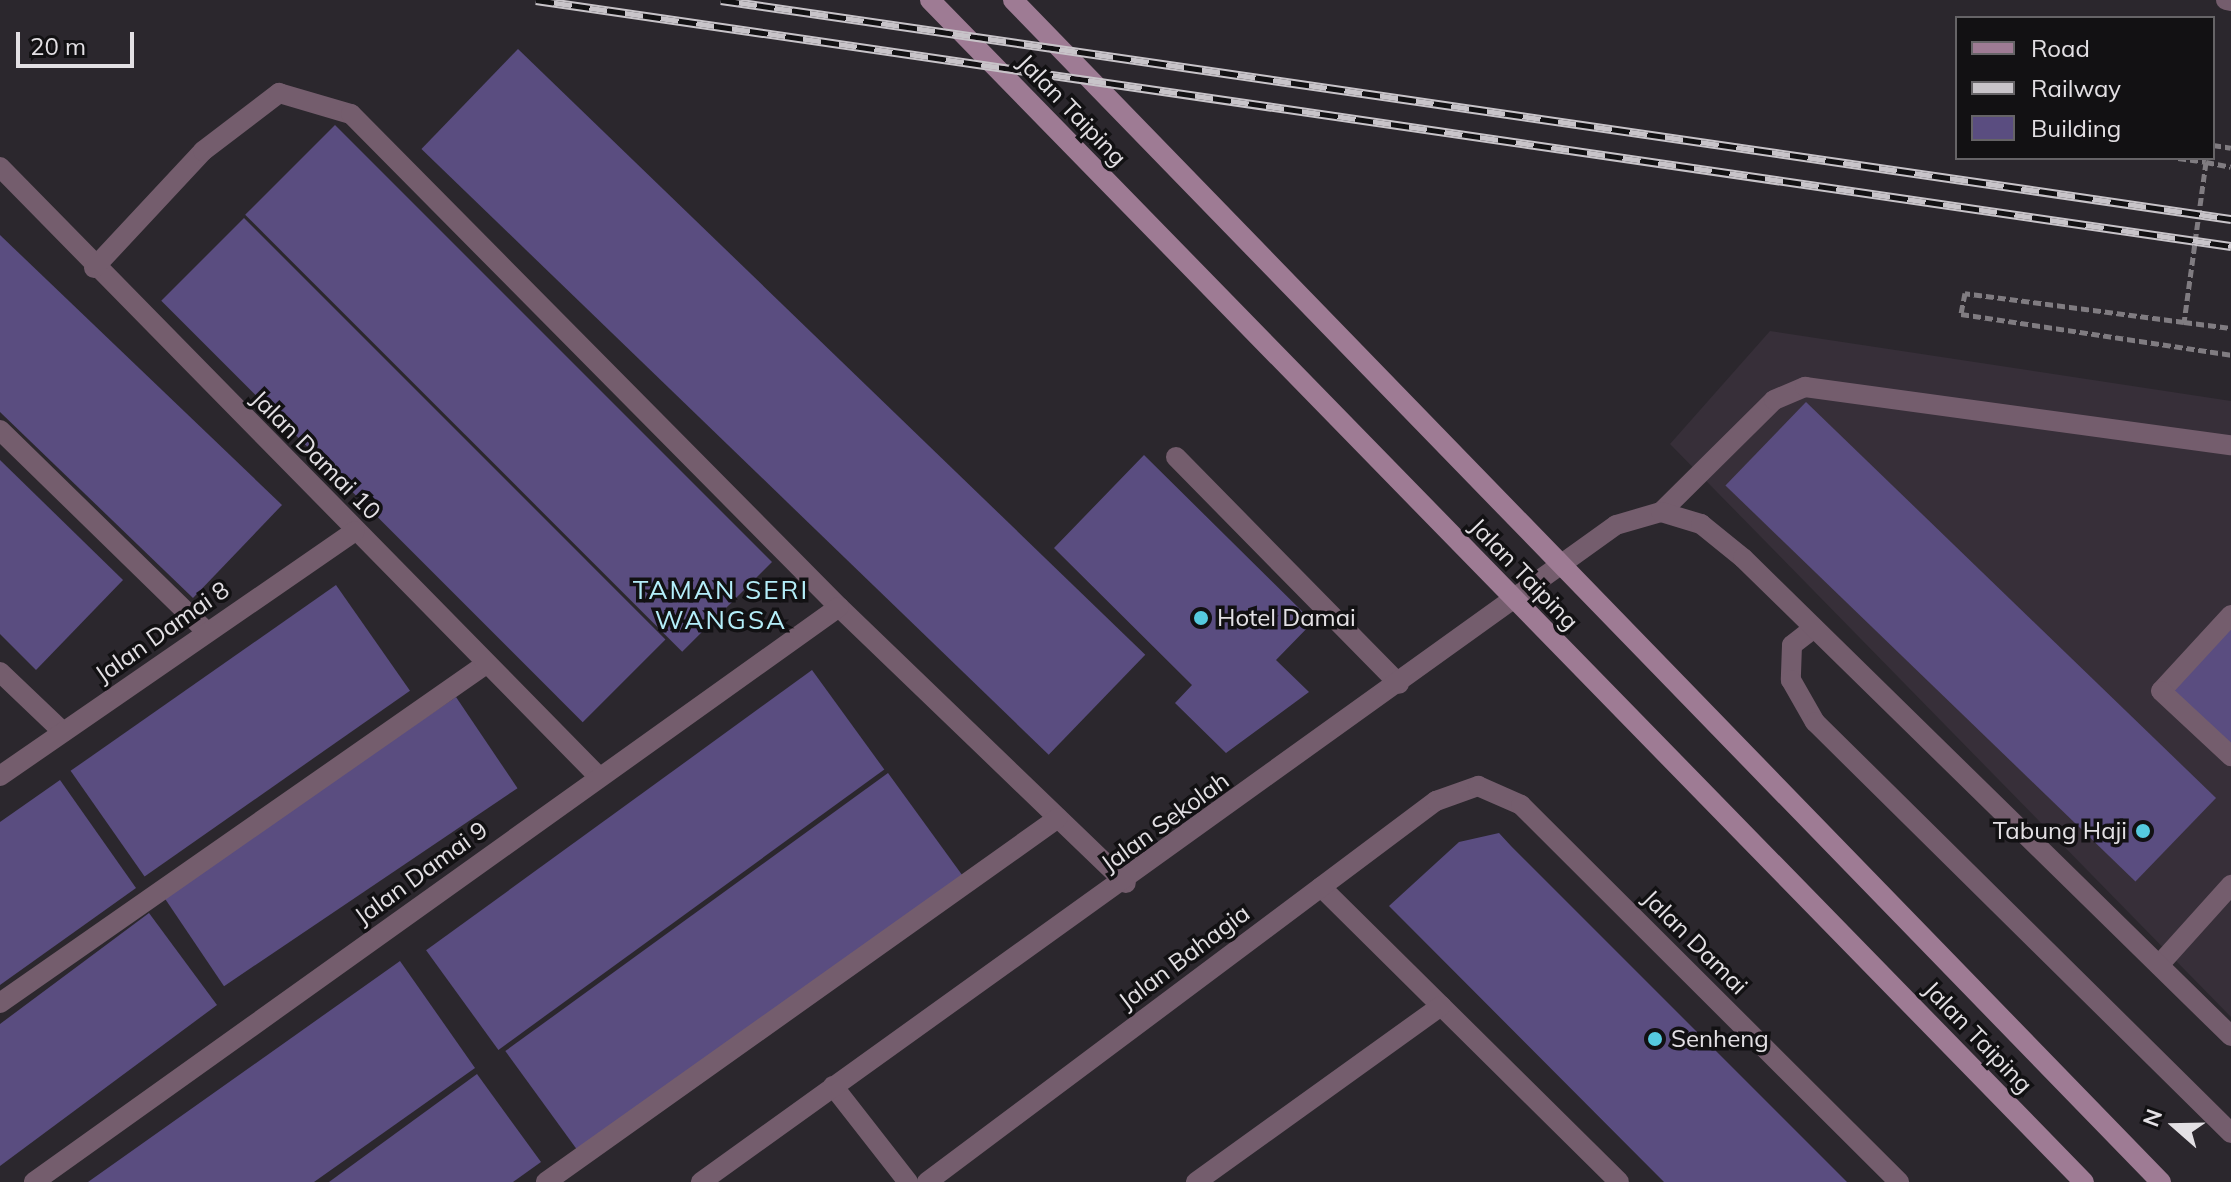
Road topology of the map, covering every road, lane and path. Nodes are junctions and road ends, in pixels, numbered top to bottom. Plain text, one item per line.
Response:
1 (930, 0) edge
2 (1013, 0) edge
3 (2192, 160) edge
4 (2206, 162) junction
5 (0, 167) edge
6 (2231, 167) edge
7 (94, 268) junction
8 (2184, 322) junction
9 (2231, 328) edge
10 (2231, 355) edge
11 (0, 430) edge
12 (2231, 445) edge
13 (1176, 457) dead end
14 (1661, 512) junction
15 (355, 531) junction
16 (839, 607) junction
17 (2231, 615) edge
18 (1814, 628) junction
19 (207, 632) junction
20 (486, 664) junction
21 (0, 672) edge
22 (1399, 684) junction
23 (63, 732) junction
24 (2231, 756) edge
25 (0, 776) edge
26 (599, 777) junction
27 (1478, 786) joint
28 (1058, 818) junction
29 (1126, 883) junction
30 (2231, 885) edge
31 (1321, 887) junction
32 (2159, 965) junction
33 (0, 1003) edge
34 (1441, 1006) junction
35 (2231, 1036) edge
36 (833, 1086) junction
37 (2231, 1133) edge
38 (34, 1182) edge
39 (546, 1182) edge
40 (701, 1182) edge
41 (908, 1182) edge
42 (927, 1182) edge
43 (1196, 1182) edge
44 (1619, 1182) edge
45 (1899, 1182) edge
46 (2084, 1182) edge
47 (2161, 1182) edge

1 - 46 main road, Jalan Taiping
2 - 47 main road, Jalan Taiping
3 - 4 path
4 - 6 path
4 - 8 path
5 - 7 street, Jalan Damai 10
7 - 15 street, Jalan Damai 10
7 - 16 street
8 - 9 path
8 - 10 path
11 - 19 street
12 - 14 street
13 - 22 street
14 - 18 street
14 - 22 street, Jalan Sekolah
15 - 19 street, Jalan Damai 8
15 - 20 street, Jalan Damai 10
16 - 26 street, Jalan Damai 9
16 - 28 street
17 - 24 street
18 - 32 street
18 - 37 street
19 - 23 street, Jalan Damai 8
20 - 26 street, Jalan Damai 10
20 - 33 street
21 - 23 street
22 - 29 street, Jalan Sekolah
23 - 25 street, Jalan Damai 8
26 - 38 street, Jalan Damai 9
27 - 31 street, Jalan Bahagia
27 - 45 street, Jalan Damai
28 - 29 street
28 - 39 street
29 - 36 street, Jalan Sekolah
30 - 32 street
31 - 34 street
31 - 42 street, Jalan Bahagia
32 - 35 street
34 - 43 street
34 - 44 street
36 - 40 street, Jalan Sekolah
36 - 41 street

